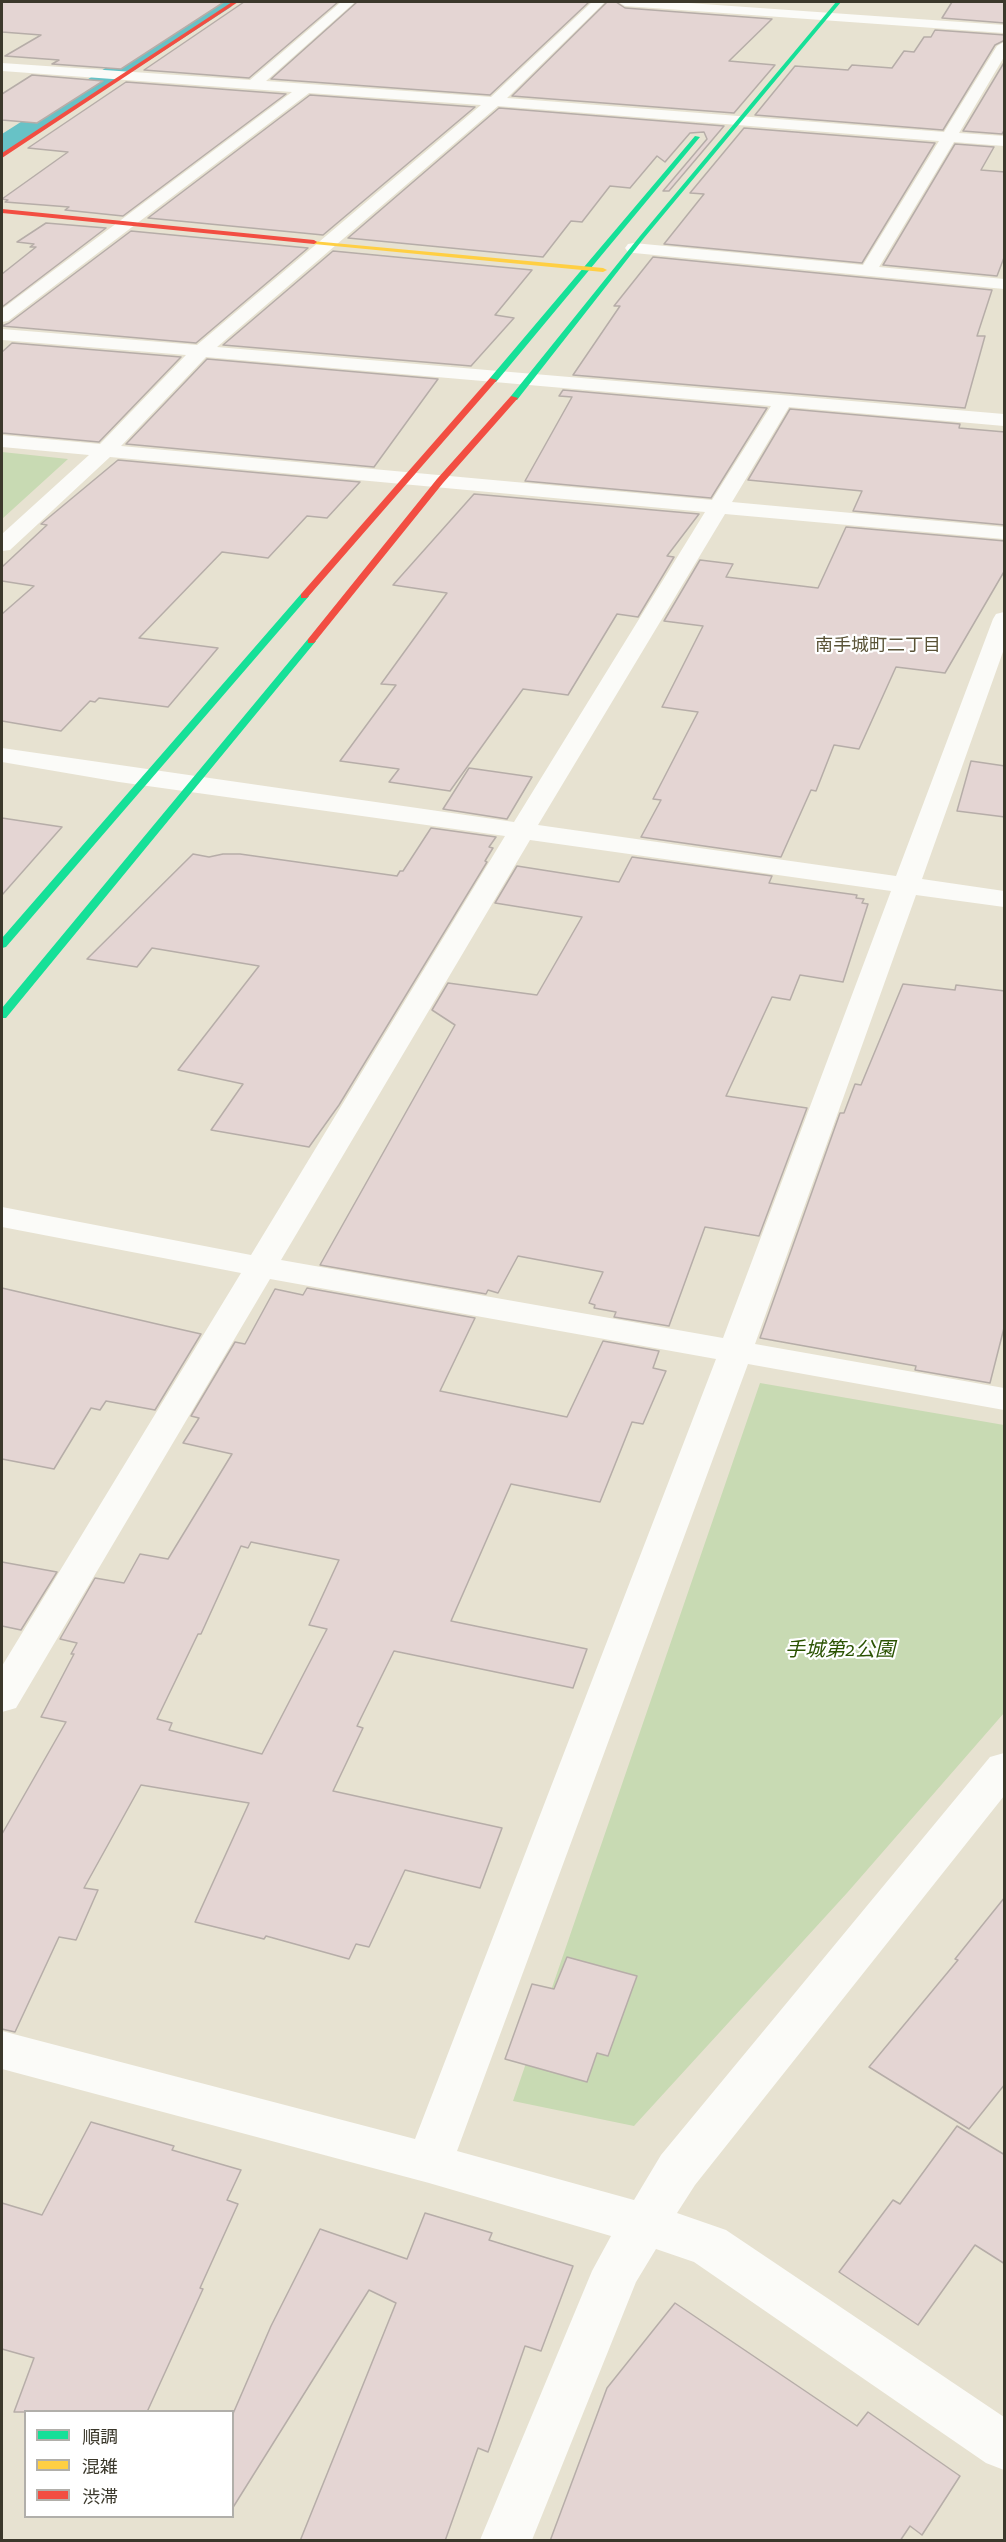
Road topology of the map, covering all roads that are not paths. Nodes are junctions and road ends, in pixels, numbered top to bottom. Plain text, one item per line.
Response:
1 (235, 2) edge
2 (348, 2) edge
3 (598, 2) edge
4 (625, 2) edge
5 (813, 2) edge
6 (838, 2) edge
7 (802, 14) junction
8 (826, 16) junction
9 (1005, 29) edge
10 (787, 32) dead end
11 (1005, 46) edge
12 (2, 67) edge
13 (124, 75) junction
14 (253, 85) junction
15 (306, 89) junction
16 (728, 100) dead end
17 (494, 102) junction
18 (713, 117) junction
19 (739, 120) junction
20 (949, 136) junction
21 (1005, 141) edge
22 (2, 156) edge
23 (2, 211) edge
24 (128, 223) junction
25 (329, 244) junction
26 (634, 248) junction
27 (585, 268) junction
28 (614, 271) junction
29 (868, 272) junction
30 (1005, 284) edge
31 (2, 317) edge
32 (2, 334) edge
33 (201, 351) junction
34 (496, 377) junction
35 (528, 380) junction
36 (783, 402) junction
37 (1005, 420) edge
38 (2, 441) edge
39 (105, 451) junction
40 (405, 479) junction
41 (440, 481) junction
42 (719, 506) junction
43 (1005, 533) edge
44 (2, 545) edge
45 (1005, 620) edge
46 (2, 755) edge
47 (146, 777) junction
48 (194, 784) junction
49 (520, 830) junction
50 (907, 884) junction
51 (1005, 898) edge
52 (2, 945) edge
53 (2, 1015) edge
54 (2, 1216) edge
55 (262, 1267) junction
56 (736, 1350) junction
57 (1005, 1399) edge
58 (2, 1698) edge
59 (1005, 1768) edge
60 (2, 2050) edge
61 (429, 2163) junction
62 (645, 2224) junction
63 (1005, 2446) edge
64 (506, 2541) edge

1 - 13 street
2 - 14 street
3 - 17 street
4 - 7 street
5 - 7 street
6 - 8 street
7 - 8 street
7 - 10 street
8 - 9 street
8 - 19 street
11 - 20 street
12 - 13 street
13 - 14 street
13 - 22 street
14 - 15 street
15 - 17 street
15 - 24 street
16 - 18 street
17 - 18 street
17 - 25 street
18 - 19 street
18 - 27 street
19 - 20 street
19 - 26 street
20 - 21 street
20 - 29 street
23 - 24 street
24 - 25 street
24 - 31 street
25 - 27 street
25 - 33 street
26 - 28 street
26 - 29 street
27 - 28 street
27 - 34 street
28 - 35 street
29 - 30 street
32 - 33 street
33 - 34 street
33 - 39 street
34 - 35 street
34 - 40 street
35 - 36 street
35 - 41 street
36 - 37 street
36 - 42 street
38 - 39 street
39 - 40 street
39 - 44 street
40 - 41 street
40 - 47 street
41 - 42 street
41 - 48 street
42 - 43 street
42 - 49 street
45 - 50 street
46 - 47 street
47 - 48 street
47 - 52 street
48 - 49 street
48 - 53 street
49 - 50 street
49 - 55 street
50 - 51 street
50 - 56 street
54 - 55 street
55 - 56 street
55 - 58 street
56 - 57 street
56 - 61 street
59 - 62 street
60 - 61 street
61 - 62 street
62 - 63 street
62 - 64 street

